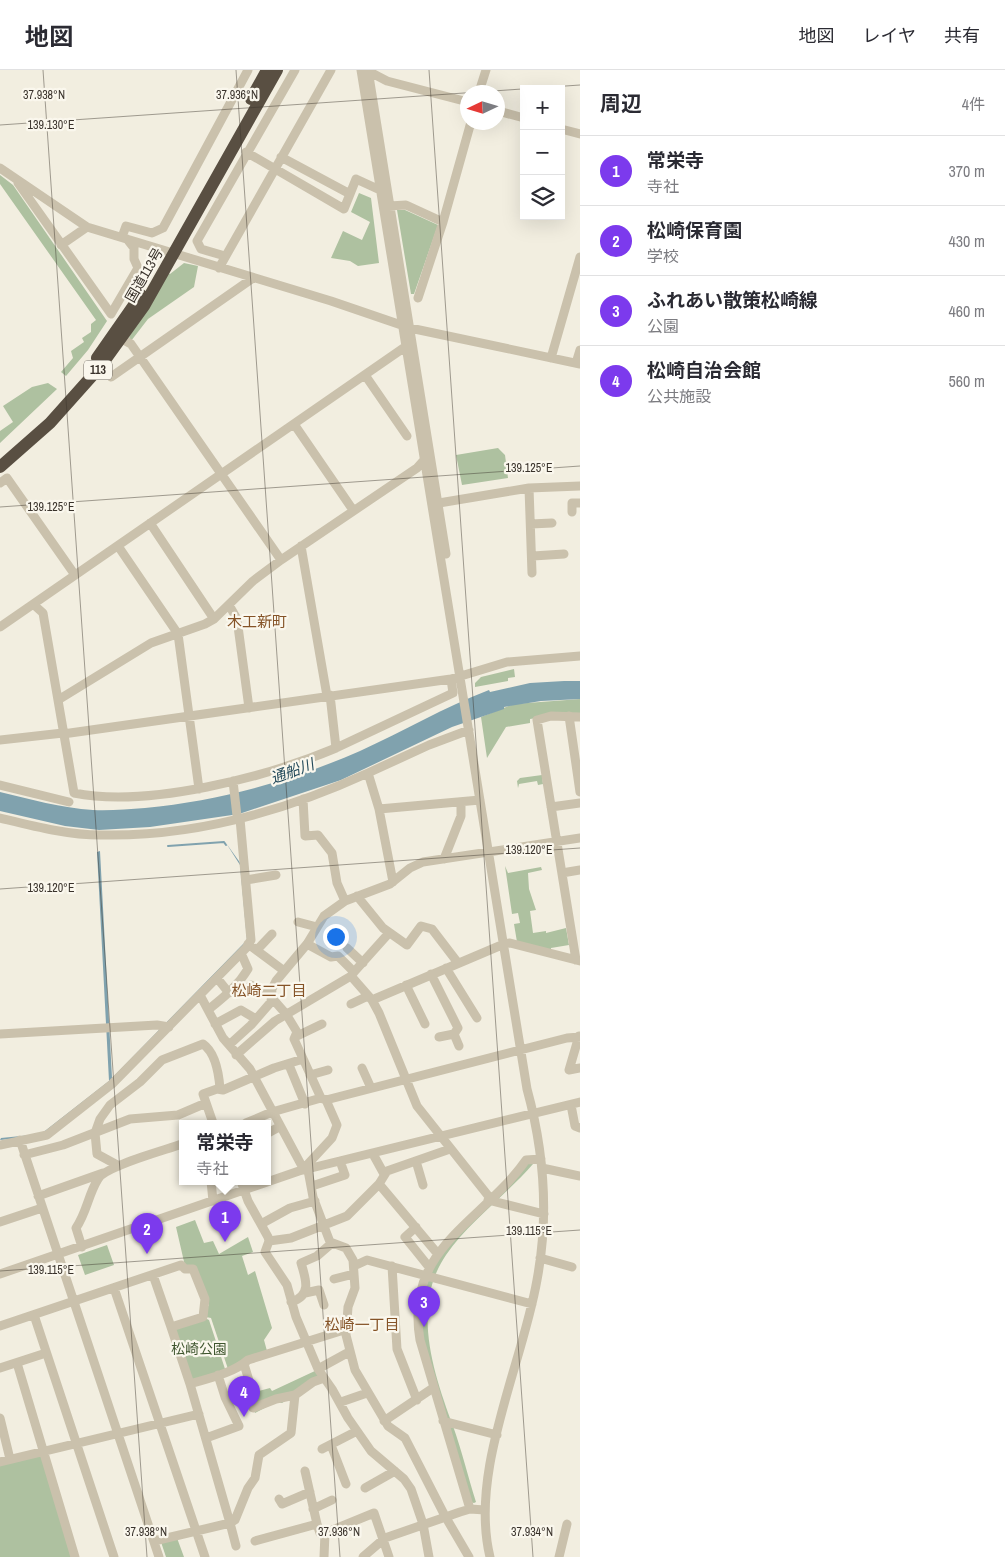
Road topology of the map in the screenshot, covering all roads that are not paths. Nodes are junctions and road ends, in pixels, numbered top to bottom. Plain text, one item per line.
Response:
1 (248, 70) edge
2 (267, 70) edge
3 (277, 70) edge
4 (296, 70) edge
5 (330, 70) edge
6 (366, 70) edge
7 (486, 70) edge
8 (482, 85) edge
9 (460, 100) edge
10 (505, 113) edge
11 (520, 117) edge
12 (469, 130) edge
13 (565, 130) edge
14 (580, 134) edge
15 (246, 152) junction
16 (281, 157) junction
17 (0, 168) edge
18 (274, 169) junction
19 (16, 179) junction
20 (380, 190) junction
21 (350, 194) junction
22 (389, 206) junction
23 (443, 222) junction
24 (88, 227) junction
25 (124, 238) junction
26 (61, 245) junction
27 (169, 253) junction
28 (225, 256) junction
29 (580, 257) edge
30 (219, 268) junction
31 (254, 278) junction
32 (418, 298) dead end
33 (406, 326) junction
34 (122, 339) junction
35 (405, 347) junction
36 (580, 350) edge
37 (139, 357) junction
38 (552, 358) junction
39 (578, 363) edge
40 (365, 375) junction
41 (111, 377) dead end
42 (294, 424) junction
43 (407, 436) dead end
44 (0, 456) edge
45 (425, 459) junction
46 (0, 467) edge
47 (220, 473) junction
48 (0, 483) edge
49 (580, 486) edge
50 (528, 488) junction
51 (439, 503) junction
52 (580, 503) edge
53 (353, 510) junction
54 (572, 512) dead end
55 (150, 523) junction
56 (552, 523) dead end
57 (531, 524) junction
58 (118, 546) junction
59 (301, 546) junction
60 (564, 554) dead end
61 (533, 556) junction
62 (281, 560) junction
63 (532, 573) dead end
64 (75, 575) junction
65 (33, 604) junction
66 (229, 605) junction
67 (214, 618) junction
68 (0, 628) edge
69 (178, 634) junction
70 (580, 656) edge
71 (461, 680) junction
72 (328, 696) junction
73 (58, 700) junction
74 (249, 708) junction
75 (189, 716) junction
76 (569, 716) junction
77 (580, 717) edge
78 (470, 728) junction
79 (63, 733) junction
80 (0, 740) edge
81 (336, 748) junction
82 (368, 774) junction
83 (233, 784) junction
84 (0, 786) edge
85 (199, 788) junction
86 (580, 792) edge
87 (302, 799) junction
88 (480, 800) junction
89 (70, 802) dead end
90 (461, 802) junction
91 (580, 803) edge
92 (551, 807) junction
93 (379, 809) junction
94 (239, 817) junction
95 (0, 818) edge
96 (580, 838) edge
97 (557, 842) junction
98 (492, 853) junction
99 (444, 859) junction
100 (580, 870) edge
101 (562, 873) junction
102 (276, 875) dead end
103 (246, 880) junction
104 (394, 882) junction
105 (357, 896) junction
106 (345, 901) junction
107 (298, 922) dead end
108 (317, 927) junction
109 (389, 933) junction
110 (272, 934) dead end
111 (507, 943) junction
112 (248, 944) junction
113 (307, 944) junction
114 (347, 948) dead end
115 (257, 950) junction
116 (241, 952) junction
117 (578, 961) edge
118 (363, 963) junction
119 (458, 963) junction
120 (446, 968) junction
121 (283, 970) junction
122 (352, 974) junction
123 (431, 974) junction
124 (217, 978) junction
125 (251, 985) dead end
126 (406, 985) junction
127 (229, 992) junction
128 (200, 995) junction
129 (271, 996) junction
130 (370, 998) junction
131 (351, 1004) dead end
132 (208, 1010) junction
133 (286, 1014) junction
134 (477, 1018) dead end
135 (256, 1019) junction
136 (215, 1024) junction
137 (322, 1024) dead end
138 (424, 1024) dead end
139 (165, 1026) junction
140 (0, 1034) edge
141 (454, 1034) junction
142 (295, 1037) junction
143 (439, 1037) dead end
144 (579, 1037) edge
145 (226, 1042) junction
146 (459, 1046) dead end
147 (207, 1047) junction
148 (524, 1050) junction
149 (236, 1055) junction
150 (303, 1059) junction
151 (288, 1065) junction
152 (362, 1068) dead end
153 (580, 1068) edge
154 (328, 1070) dead end
155 (310, 1075) junction
156 (254, 1078) junction
157 (408, 1079) junction
158 (370, 1088) junction
159 (220, 1089) junction
160 (323, 1099) junction
161 (206, 1103) junction
162 (305, 1104) junction
163 (575, 1104) edge
164 (272, 1112) junction
165 (534, 1114) junction
166 (212, 1120) edge
167 (253, 1120) edge
168 (279, 1127) junction
169 (580, 1128) edge
170 (271, 1131) edge
171 (94, 1133) junction
172 (442, 1137) junction
173 (20, 1140) junction
174 (0, 1144) edge
175 (179, 1145) edge
176 (450, 1149) junction
177 (373, 1154) junction
178 (24, 1155) junction
179 (340, 1162) junction
180 (416, 1162) junction
181 (542, 1163) junction
182 (119, 1166) junction
183 (305, 1170) junction
184 (103, 1173) junction
185 (384, 1174) junction
186 (580, 1176) edge
187 (271, 1178) edge
188 (379, 1184) junction
189 (211, 1185) edge
190 (242, 1185) edge
191 (423, 1185) dead end
192 (312, 1186) junction
193 (38, 1196) junction
194 (489, 1199) junction
195 (213, 1201) junction
196 (314, 1201) junction
197 (42, 1208) junction
198 (544, 1214) junction
199 (0, 1222) edge
200 (261, 1224) junction
201 (324, 1226) junction
202 (416, 1227) junction
203 (269, 1241) junction
204 (332, 1243) junction
205 (82, 1247) junction
206 (437, 1252) junction
207 (58, 1255) junction
208 (540, 1258) junction
209 (392, 1266) junction
210 (572, 1267) dead end
211 (354, 1270) junction
212 (428, 1271) junction
213 (0, 1274) edge
214 (153, 1275) junction
215 (334, 1279) dead end
216 (114, 1288) junction
217 (305, 1293) junction
218 (74, 1301) junction
219 (291, 1302) junction
220 (532, 1304) junction
221 (324, 1305) dead end
222 (34, 1314) junction
223 (0, 1326) edge
224 (171, 1327) junction
225 (347, 1329) junction
226 (306, 1341) junction
227 (349, 1352) junction
228 (46, 1353) junction
229 (17, 1363) junction
230 (244, 1364) junction
231 (0, 1368) edge
232 (318, 1369) junction
233 (218, 1376) junction
234 (324, 1378) junction
235 (190, 1384) junction
236 (433, 1388) junction
237 (368, 1393) junction
238 (253, 1394) dead end
239 (295, 1395) junction
240 (418, 1400) junction
241 (340, 1402) junction
242 (253, 1408) dead end
243 (199, 1414) junction
244 (0, 1418) edge
245 (384, 1421) junction
246 (443, 1421) junction
247 (159, 1424) junction
248 (357, 1431) junction
249 (118, 1434) junction
250 (497, 1435) junction
251 (206, 1438) junction
252 (76, 1443) junction
253 (331, 1444) junction
254 (322, 1449) dead end
255 (42, 1452) junction
256 (10, 1459) junction
257 (0, 1462) edge
258 (305, 1471) dead end
259 (395, 1471) junction
260 (346, 1484) dead end
261 (365, 1488) dead end
262 (310, 1492) junction
263 (279, 1499) dead end
264 (332, 1500) dead end
265 (313, 1509) junction
266 (470, 1509) junction
267 (484, 1510) junction
268 (445, 1516) junction
269 (230, 1523) junction
270 (316, 1524) junction
271 (423, 1524) junction
272 (567, 1524) dead end
273 (196, 1531) junction
274 (325, 1533) junction
275 (267, 1537) junction
276 (385, 1538) junction
277 (154, 1541) junction
278 (255, 1541) dead end
279 (236, 1546) dead end
280 (270, 1548) dead end
281 (75, 1557) edge
282 (114, 1557) edge
283 (160, 1557) edge
284 (205, 1557) edge
285 (324, 1557) edge
286 (363, 1557) edge
287 (389, 1557) edge
288 (429, 1557) edge
289 (469, 1557) edge
290 (490, 1557) edge
291 (559, 1557) edge

1 - 25 street
2 - 27 highway, 国道113号 / 113
3 - 27 highway, 国道113号 / 113
4 - 15 street
5 - 16 street
6 - 9 street
6 - 20 street
6 - 22 street
7 - 8 street
10 - 11 street
12 - 23 street
13 - 14 street
15 - 18 street
15 - 28 street
16 - 18 street
16 - 21 street
17 - 19 street
18 - 21 street
18 - 28 street
19 - 24 street
19 - 26 street
20 - 21 street
20 - 33 street
22 - 23 street
22 - 33 street
23 - 32 street
24 - 25 street
24 - 26 street
25 - 26 street
25 - 27 street
27 - 30 street
27 - 34 highway, 国道113号 / 113
27 - 44 highway, 国道113号 / 113
28 - 30 street
29 - 38 street
30 - 31 street
31 - 33 street
31 - 37 street
33 - 35 street
33 - 38 street
33 - 51 street
34 - 37 street
34 - 46 highway, 国道113号 / 113
35 - 40 street
35 - 45 street
36 - 39 street
37 - 41 street
37 - 47 street
38 - 39 street
40 - 42 street
40 - 43 street
42 - 47 street
42 - 53 street
45 - 53 street
45 - 71 street
47 - 55 street
47 - 62 street
48 - 64 street
49 - 50 street
50 - 51 street
50 - 57 street
51 - 71 street
52 - 54 street
53 - 59 street
55 - 58 street
55 - 67 street
56 - 57 street
57 - 61 street
58 - 64 street
58 - 69 street
59 - 62 street
59 - 72 street
60 - 61 street
61 - 63 street
62 - 66 street
64 - 65 street
65 - 68 street
65 - 73 street
66 - 67 street
66 - 74 street
67 - 69 street
69 - 73 street
69 - 75 street
70 - 71 street
71 - 72 street
71 - 78 street
71 - 81 street
72 - 74 street
72 - 81 street
73 - 79 street
74 - 75 street
75 - 79 street
75 - 85 street
76 - 77 street
76 - 86 street
76 - 92 street
78 - 82 street
78 - 88 street
78 - 98 street
79 - 80 street
79 - 85 street
81 - 83 street
82 - 87 street
82 - 93 street
83 - 85 street
83 - 94 street
84 - 89 street
87 - 94 street
87 - 106 street
88 - 90 street
88 - 98 street
90 - 93 street
90 - 99 street
91 - 92 street
92 - 97 street
93 - 104 street
94 - 95 street
94 - 103 street
96 - 97 street
97 - 98 street
97 - 101 street
98 - 99 street
98 - 111 street
99 - 104 street
100 - 101 street
101 - 117 street
102 - 103 street
103 - 112 street
104 - 105 street
105 - 106 street
105 - 109 street
106 - 108 street
107 - 108 street
108 - 113 street
109 - 118 street
109 - 119 street
110 - 115 street
111 - 117 street
111 - 119 street
111 - 148 street
112 - 115 street
112 - 116 street
113 - 121 street
113 - 122 street
114 - 118 street
115 - 121 street
116 - 124 street
116 - 127 street
118 - 122 street
119 - 120 street
120 - 123 street
120 - 134 street
121 - 129 street
122 - 130 street
122 - 133 street
123 - 126 street
123 - 141 street
124 - 127 street
124 - 128 street
125 - 129 street
126 - 130 street
126 - 138 street
127 - 132 street
128 - 132 street
128 - 139 street
129 - 133 street
129 - 135 street
130 - 131 street
130 - 157 street
132 - 136 street
133 - 142 street
133 - 149 street
135 - 136 street
135 - 145 street
136 - 145 street
137 - 142 street
139 - 140 street
139 - 173 street
141 - 143 street
141 - 146 street
142 - 150 street
144 - 148 street
144 - 153 street
145 - 147 street
145 - 149 street
147 - 159 street
147 - 171 street
148 - 157 street
148 - 165 street
149 - 156 street
150 - 151 street
150 - 155 street
151 - 156 street
151 - 162 street
152 - 158 street
154 - 155 street
155 - 160 street
156 - 159 street
156 - 164 street
157 - 158 street
157 - 172 street
158 - 160 street
159 - 161 street
160 - 162 street
160 - 183 street
161 - 166 street
161 - 171 street
162 - 164 street
163 - 165 street
163 - 169 street
164 - 167 street
164 - 168 street
165 - 172 street
165 - 181 street
168 - 170 street
168 - 183 street
171 - 178 street
171 - 182 street
172 - 176 street
172 - 177 street
173 - 174 street
173 - 178 street
175 - 182 street
176 - 180 street
176 - 194 street
177 - 179 street
177 - 185 street
178 - 193 street
179 - 183 street
179 - 192 street
180 - 185 street
180 - 191 street
181 - 186 street
181 - 194 street
181 - 198 street
182 - 184 street
183 - 187 street
183 - 192 street
184 - 193 street
184 - 205 street
185 - 188 street
188 - 201 street
188 - 202 street
189 - 195 street
190 - 195 street
190 - 200 street
192 - 196 street
193 - 197 street
194 - 198 street
194 - 206 street
195 - 205 street
196 - 200 street
196 - 201 street
197 - 199 street
197 - 207 street
198 - 208 street
200 - 203 street
201 - 203 street
201 - 204 street
202 - 206 street
202 - 212 street
203 - 219 street
204 - 211 street
204 - 217 street
205 - 207 street
206 - 212 street
207 - 213 street
207 - 218 street
208 - 210 street
208 - 220 street
209 - 211 street
209 - 212 street
209 - 240 street
211 - 215 street
211 - 225 street
212 - 220 street
212 - 236 street
214 - 216 street
214 - 224 street
214 - 224 street
216 - 218 street
216 - 247 street
217 - 219 street
217 - 221 street
218 - 222 street
218 - 249 street
219 - 226 street
220 - 250 street
222 - 223 street
222 - 228 street
224 - 235 street
225 - 226 street
225 - 227 street
226 - 230 street
226 - 232 street
227 - 232 street
227 - 237 street
228 - 229 street
228 - 252 street
229 - 231 street
229 - 255 street
230 - 233 street
230 - 238 street
232 - 234 street
233 - 235 street
233 - 251 street
234 - 239 street
234 - 241 street
235 - 243 street
236 - 240 street
236 - 246 street
237 - 241 street
237 - 245 street
239 - 242 street
239 - 269 street
240 - 245 street
241 - 248 street
243 - 247 street
243 - 251 street
244 - 256 street
245 - 268 street
246 - 250 street
246 - 266 street
247 - 249 street
247 - 273 street
248 - 253 street
248 - 259 street
249 - 252 street
249 - 277 street
250 - 267 street
251 - 269 street
252 - 255 street
252 - 282 street
253 - 254 street
253 - 260 street
255 - 256 street
255 - 281 street
256 - 257 street
258 - 262 street
259 - 261 street
259 - 271 street
262 - 263 street
262 - 265 street
264 - 265 street
265 - 270 street
266 - 267 street
266 - 268 street
267 - 290 street
268 - 271 street
268 - 289 street
269 - 273 street
269 - 279 street
270 - 274 street
270 - 275 street
271 - 276 street
271 - 288 street
272 - 291 street
273 - 277 street
273 - 284 street
274 - 276 street
274 - 285 street
275 - 278 street
275 - 280 street
276 - 286 street
276 - 287 street
277 - 283 street

